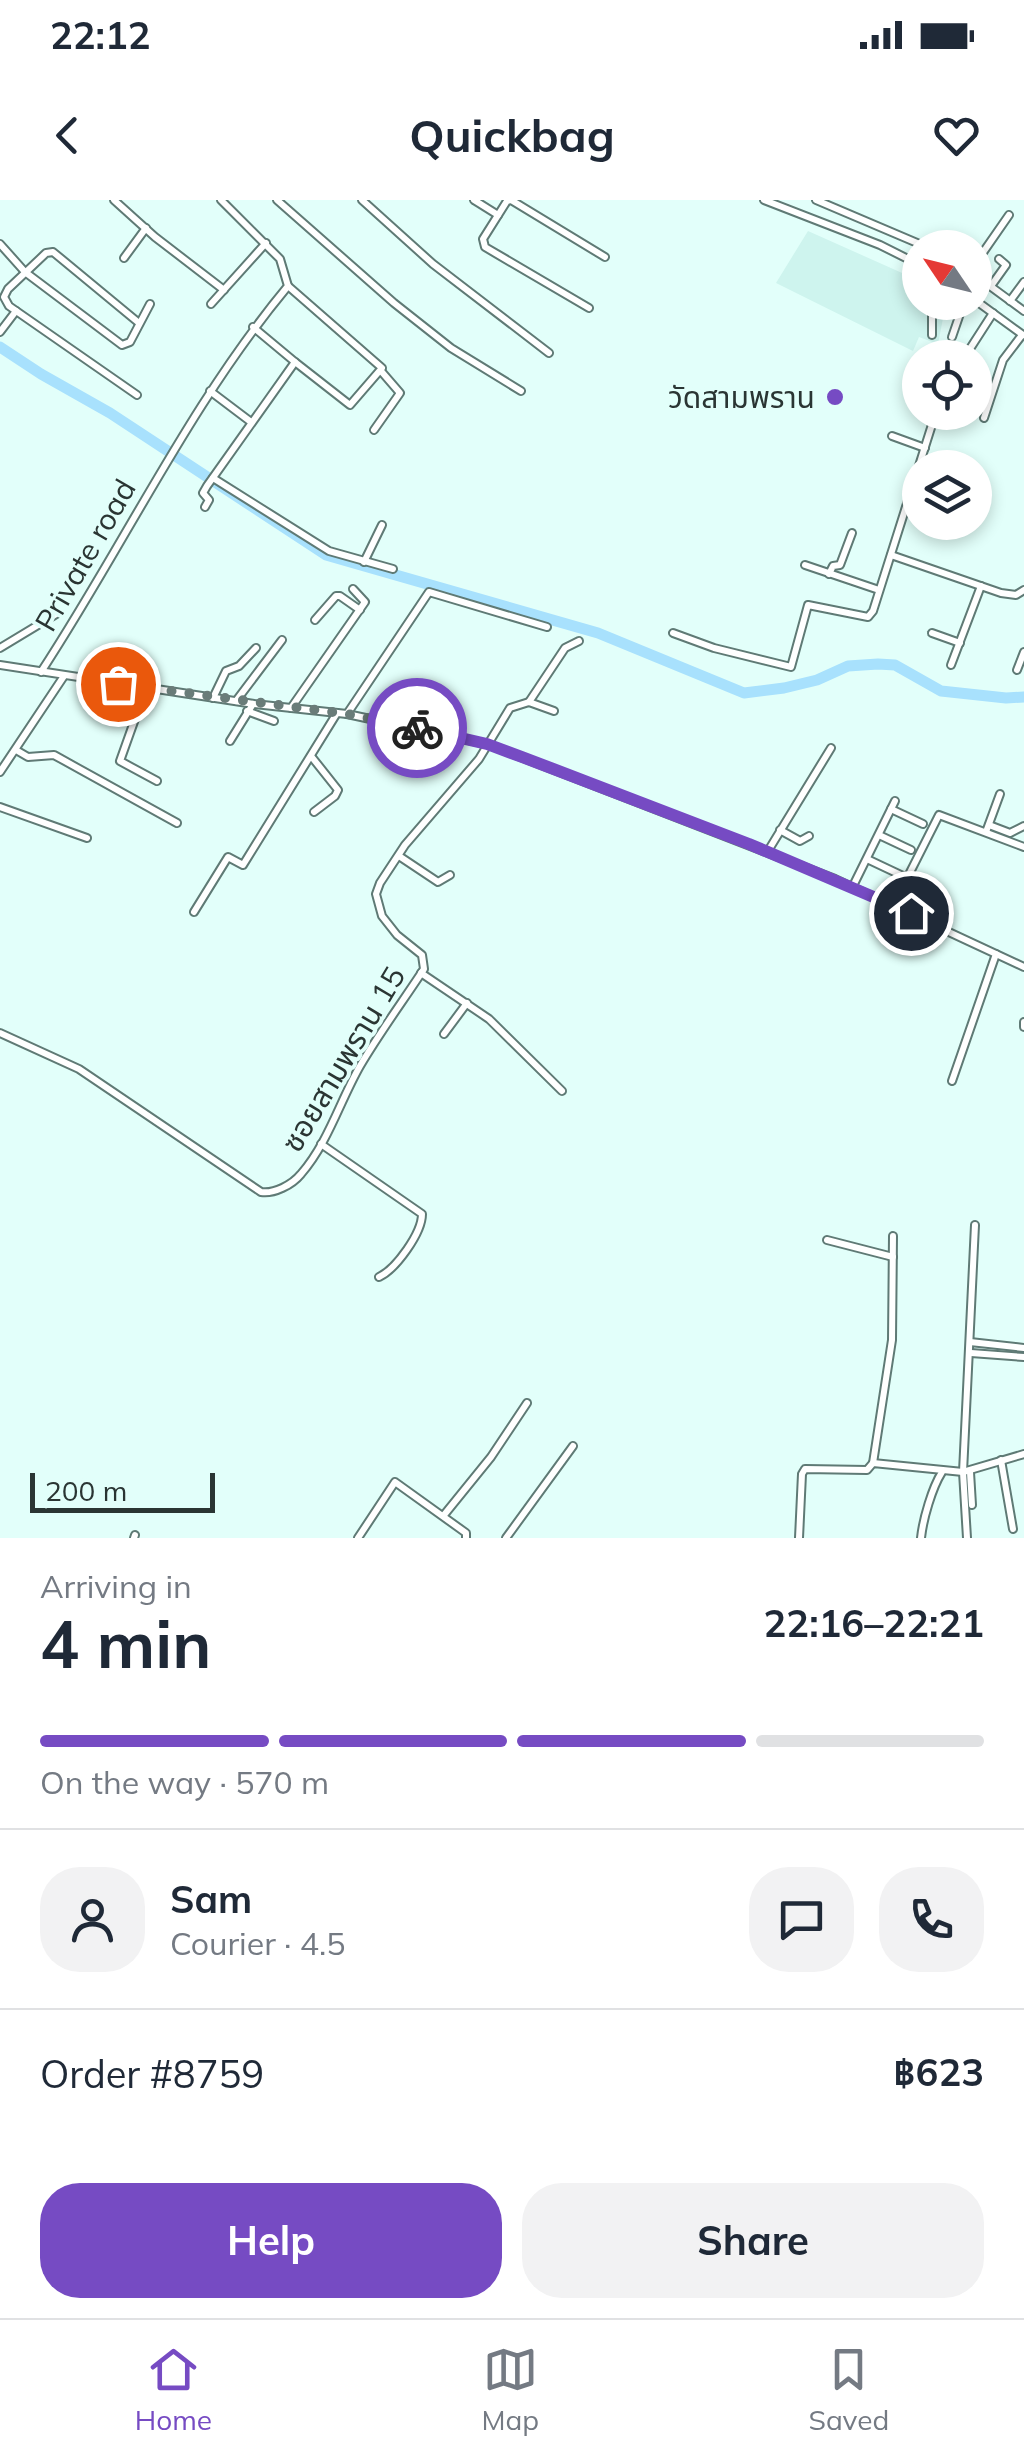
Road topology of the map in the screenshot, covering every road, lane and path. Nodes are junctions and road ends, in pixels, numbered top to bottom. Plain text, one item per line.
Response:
1 (114, 200) edge
2 (221, 200) edge
3 (278, 200) edge
4 (362, 200) edge
5 (474, 200) edge
6 (764, 200) edge
7 (816, 200) edge
8 (1009, 214) dead end
9 (498, 215) junction
10 (146, 228) junction
11 (902, 237) edge
12 (992, 239) edge
13 (266, 243) junction
14 (0, 244) edge
15 (902, 255) edge
16 (605, 257) dead end
17 (124, 258) dead end
18 (999, 258) dead end
19 (26, 272) junction
20 (1024, 282) edge
21 (992, 284) edge
22 (288, 286) junction
23 (992, 288) edge
24 (224, 290) junction
25 (1010, 301) junction
26 (150, 304) dead end
27 (211, 304) dead end
28 (589, 308) dead end
29 (16, 311) junction
30 (1024, 311) edge
31 (993, 313) joint
32 (932, 320) edge
33 (958, 320) edge
34 (139, 322) junction
35 (254, 327) junction
36 (0, 332) edge
37 (932, 335) dead end
38 (1023, 335) edge
39 (952, 337) dead end
40 (976, 340) edge
41 (549, 353) dead end
42 (295, 362) junction
43 (381, 372) junction
44 (521, 390) dead end
45 (210, 392) junction
46 (992, 394) edge
47 (138, 395) dead end
48 (251, 422) junction
49 (374, 430) dead end
50 (930, 430) edge
51 (892, 436) dead end
52 (924, 448) junction
53 (211, 481) junction
54 (205, 507) dead end
55 (382, 525) dead end
56 (852, 533) dead end
57 (891, 555) junction
58 (364, 562) junction
59 (805, 566) dead end
60 (392, 569) dead end
61 (829, 574) junction
62 (980, 586) junction
63 (353, 588) dead end
64 (879, 590) junction
65 (1024, 590) edge
66 (360, 610) junction
67 (58, 614) dead end
68 (315, 620) dead end
69 (547, 627) dead end
70 (673, 633) dead end
71 (932, 633) dead end
72 (282, 640) dead end
73 (579, 641) dead end
74 (960, 643) junction
75 (0, 648) edge
76 (256, 648) dead end
77 (1024, 652) edge
78 (0, 665) edge
79 (951, 665) dead end
80 (1017, 670) dead end
81 (41, 672) junction
82 (64, 676) junction
83 (146, 688) junction
84 (212, 698) junction
85 (236, 701) junction
86 (529, 702) junction
87 (254, 704) junction
88 (291, 708) junction
89 (247, 711) junction
90 (554, 711) dead end
91 (336, 713) junction
92 (347, 714) junction
93 (274, 722) dead end
94 (230, 741) dead end
95 (487, 744) junction
96 (831, 748) dead end
97 (16, 750) junction
98 (310, 756) junction
99 (0, 772) edge
100 (157, 780) dead end
101 (1000, 794) dead end
102 (895, 801) dead end
103 (0, 806) edge
104 (891, 809) junction
105 (314, 812) dead end
106 (177, 823) dead end
107 (923, 824) dead end
108 (1024, 826) edge
109 (988, 828) junction
110 (780, 830) junction
111 (879, 834) junction
112 (809, 836) dead end
113 (87, 838) dead end
114 (1024, 848) edge
115 (911, 850) dead end
116 (768, 851) junction
117 (398, 856) junction
118 (867, 859) junction
119 (450, 876) dead end
120 (903, 876) dead end
121 (852, 888) junction
122 (894, 906) junction
123 (194, 912) dead end
124 (996, 954) junction
125 (1024, 967) edge
126 (421, 973) junction
127 (467, 1003) junction
128 (0, 1033) edge
129 (444, 1034) dead end
130 (952, 1080) dead end
131 (562, 1090) dead end
132 (322, 1144) junction
133 (975, 1225) dead end
134 (893, 1236) dead end
135 (826, 1240) dead end
136 (893, 1257) junction
137 (380, 1278) dead end
138 (970, 1342) junction
139 (1024, 1348) edge
140 (970, 1353) junction
141 (1024, 1357) edge
142 (527, 1404) dead end
143 (573, 1446) dead end
144 (1024, 1454) edge
145 (1001, 1460) junction
146 (872, 1463) junction
147 (942, 1472) junction
148 (966, 1472) junction
149 (972, 1505) dead end
150 (444, 1515) junction
151 (1013, 1529) dead end
152 (358, 1538) edge
153 (466, 1538) edge
154 (506, 1538) edge
155 (799, 1538) edge
156 (922, 1538) edge
157 (966, 1538) edge

1 - 10 street
2 - 13 street
3 - 44 street
4 - 41 street
5 - 9 street
6 - 15 street
7 - 11 street
8 - 12 street
9 - 16 street
9 - 28 street
10 - 17 street
10 - 24 street
13 - 22 street
13 - 24 street
14 - 19 street
18 - 21 street
19 - 29 street
19 - 34 street
19 - 34 street
20 - 25 street
22 - 35 street, Private road
22 - 43 street
23 - 25 street
24 - 27 street
25 - 30 street
26 - 34 street
29 - 36 street
29 - 47 street
31 - 38 street
31 - 40 street
32 - 37 street
33 - 39 street
35 - 42 street
35 - 45 street, Private road
38 - 46 street
42 - 43 street
42 - 48 street
43 - 49 street
45 - 48 street
45 - 81 street, Private road
48 - 53 street
50 - 52 street
51 - 52 street
52 - 57 street
53 - 54 street
53 - 58 street
55 - 58 street
56 - 61 street
57 - 62 street
57 - 64 street
58 - 60 street
59 - 61 street
61 - 64 street
62 - 65 street
62 - 74 street
63 - 66 street
64 - 70 street
66 - 68 street
66 - 88 street
67 - 75 street
69 - 92 street
71 - 74 street
72 - 85 street
73 - 86 street, ซอยสามพราน 15
74 - 79 street
76 - 84 street
77 - 80 street
78 - 81 street
81 - 82 street
82 - 83 street
82 - 97 street
83 - 84 street
83 - 100 street
84 - 85 street
85 - 87 street
86 - 90 street
86 - 95 street, ซอยสามพราน 15
87 - 88 street
87 - 89 street
88 - 91 street
89 - 93 street
89 - 94 street
91 - 92 street
91 - 98 street
92 - 95 street
95 - 116 street
95 - 117 street, ซอยสามพราน 15
96 - 110 street
97 - 99 street
97 - 106 street
98 - 105 street
98 - 123 street
101 - 109 street
102 - 104 street
103 - 113 street
104 - 107 street
104 - 111 street
108 - 109 street
109 - 114 street
109 - 122 street
110 - 112 street
110 - 116 street
111 - 115 street
111 - 118 street
116 - 121 street
117 - 119 street
117 - 126 street, ซอยสามพราน 15
118 - 120 street
118 - 121 street
121 - 122 street
122 - 124 street
124 - 125 street
124 - 130 street
126 - 127 street
126 - 132 street, ซอยสามพราน 15
127 - 129 street
127 - 131 street
128 - 132 street, ซอยสามพราน 15
132 - 137 street
133 - 138 street
134 - 136 street
135 - 136 street
136 - 146 street
138 - 139 street
138 - 140 street
140 - 141 street
140 - 148 street
142 - 150 street
143 - 154 street
144 - 145 street
145 - 148 street
145 - 151 street
146 - 147 street
146 - 155 street
147 - 148 street
147 - 156 street
148 - 149 street
148 - 157 street
150 - 152 street
150 - 153 street

